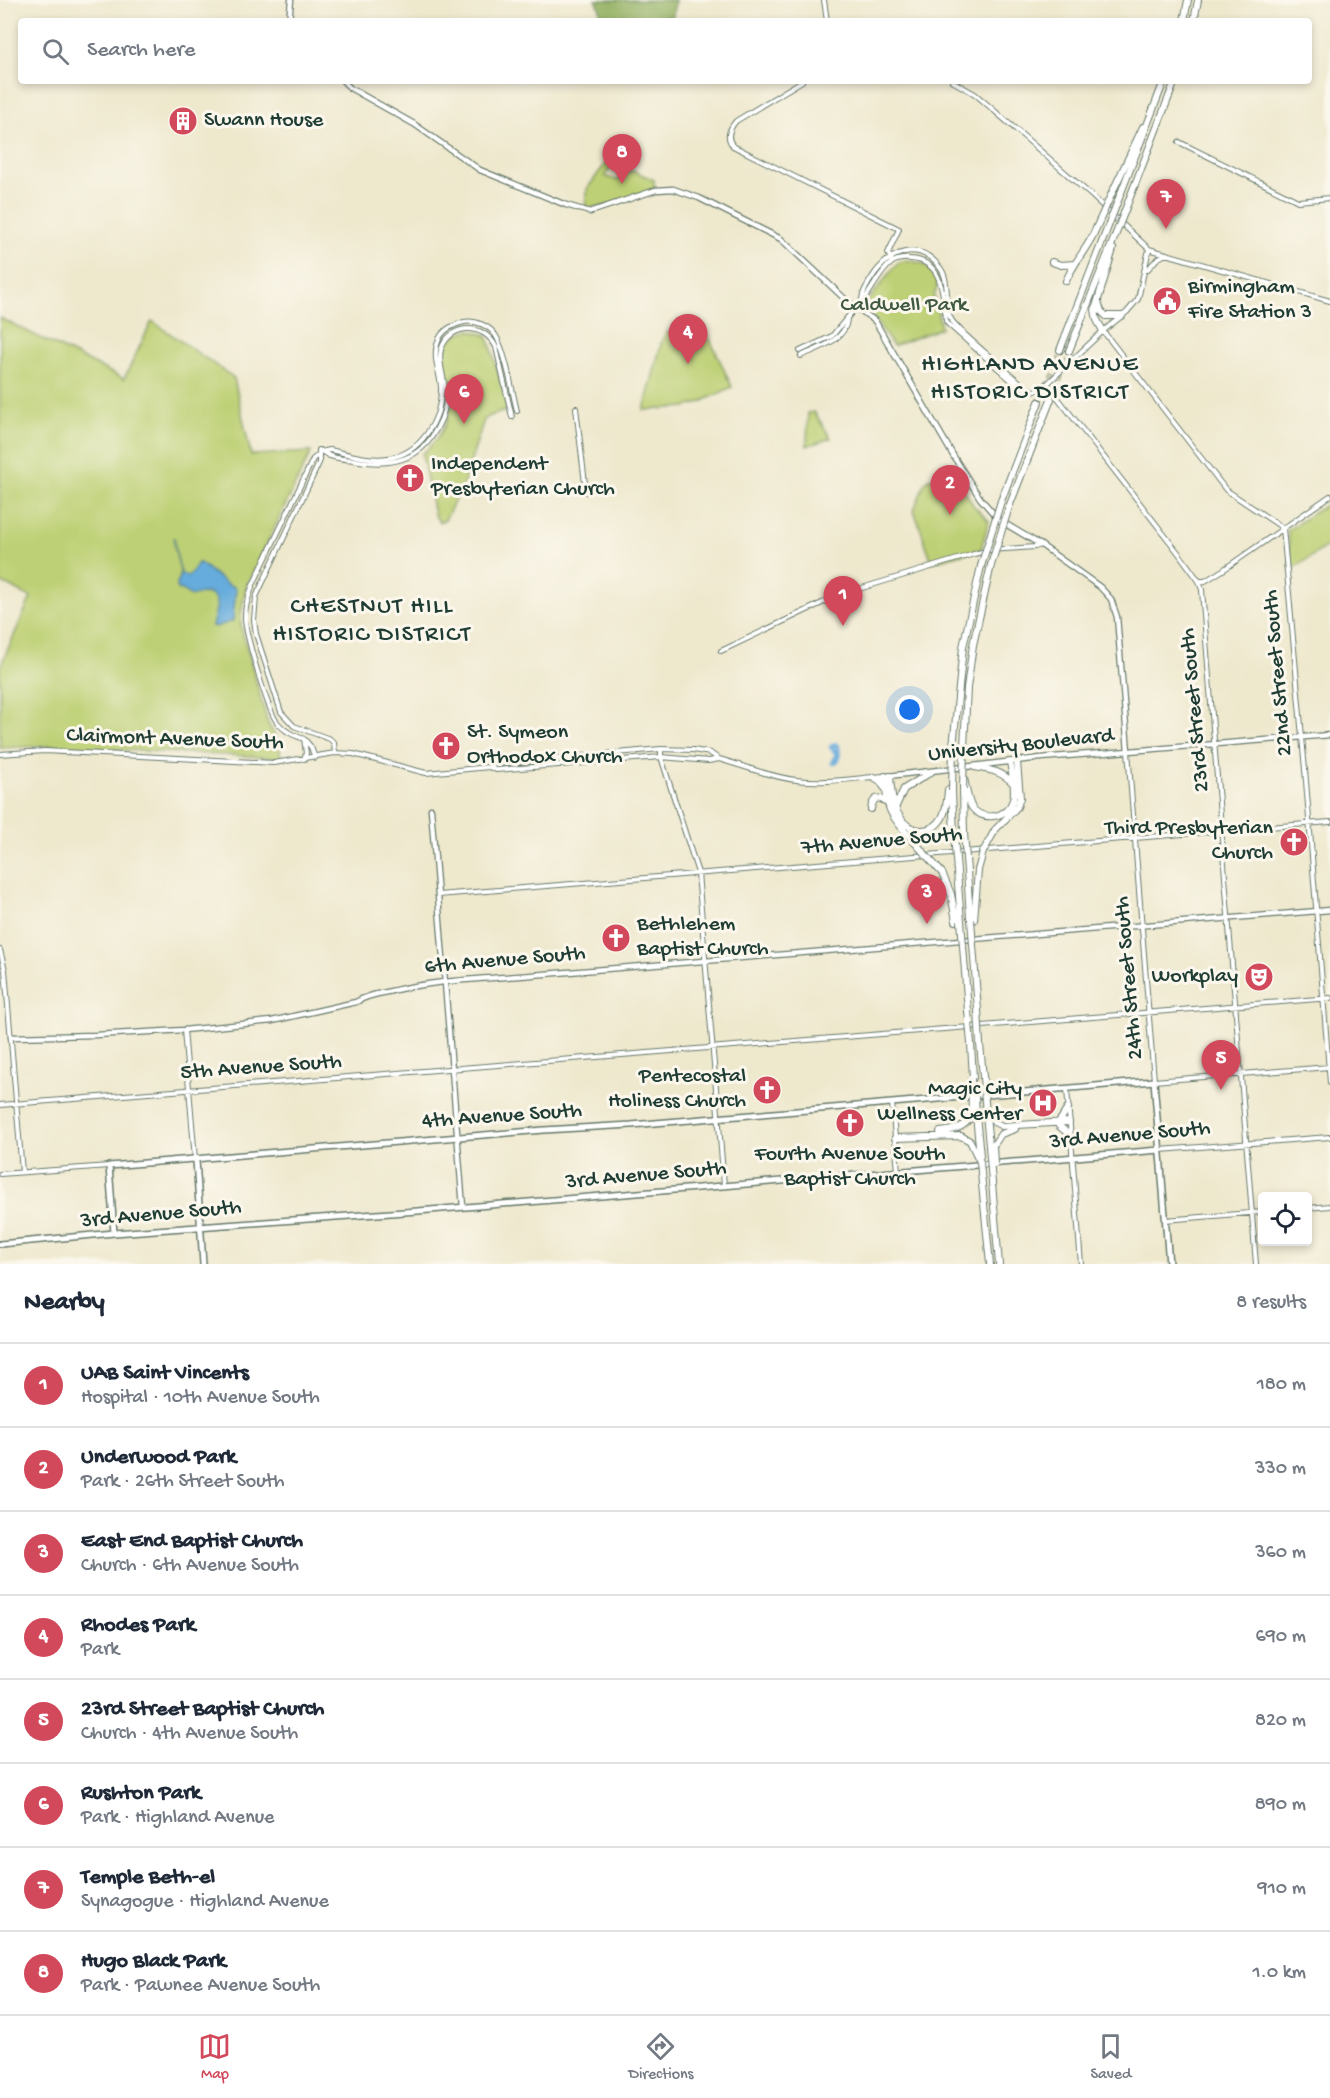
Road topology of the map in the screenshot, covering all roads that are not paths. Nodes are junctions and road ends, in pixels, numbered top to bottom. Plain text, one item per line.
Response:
1 (291, 0) edge
2 (824, 0) edge
3 (1188, 0) edge
4 (1198, 0) edge
5 (290, 18) edge
6 (827, 18) edge
7 (1185, 18) edge
8 (1195, 18) edge
9 (346, 84) edge
10 (796, 84) edge
11 (957, 84) edge
12 (1163, 84) edge
13 (1174, 84) edge
14 (1157, 100) junction
15 (1179, 142) dead end
16 (1330, 198) edge
17 (1149, 249) junction
18 (1111, 250) junction
19 (1167, 254) junction
20 (891, 260) junction
21 (1052, 262) dead end
22 (1074, 264) junction
23 (1145, 273) junction
24 (1066, 281) dead end
25 (1330, 301) edge
26 (1098, 302) junction
27 (856, 307) junction
28 (1122, 316) junction
29 (1103, 331) junction
30 (1060, 350) tunnel mouth
31 (1069, 351) tunnel mouth
32 (800, 354) dead end
33 (1047, 384) junction
34 (1025, 388) junction
35 (1051, 399) tunnel mouth
36 (1039, 402) tunnel mouth
37 (576, 408) dead end
38 (516, 411) dead end
39 (512, 417) dead end
40 (324, 452) junction
41 (318, 455) junction
42 (586, 492) dead end
43 (1330, 496) edge
44 (1283, 528) junction
45 (1041, 545) junction
46 (1198, 581) junction
47 (721, 651) dead end
48 (1330, 735) edge
49 (1301, 737) junction
50 (304, 740) junction
51 (1215, 744) junction
52 (661, 749) junction
53 (1128, 751) junction
54 (336, 753) junction
55 (0, 754) edge
56 (661, 756) junction
57 (315, 758) junction
58 (304, 759) junction
59 (719, 759) junction
60 (1013, 762) junction
61 (489, 767) junction
62 (974, 767) junction
63 (931, 772) junction
64 (887, 776) junction
65 (874, 777) junction
66 (1013, 783) junction
67 (886, 789) junction
68 (965, 789) junction
69 (950, 790) junction
70 (887, 803) junction
71 (896, 807) junction
72 (430, 809) dead end
73 (871, 809) dead end
74 (1330, 822) edge
75 (1309, 824) junction
76 (1222, 831) junction
77 (1135, 838) junction
78 (698, 873) junction
79 (438, 895) junction
80 (1330, 910) edge
81 (1316, 911) junction
82 (1229, 918) junction
83 (972, 920) junction
84 (959, 921) junction
85 (1142, 925) junction
86 (0, 950) edge
87 (705, 962) junction
88 (445, 982) junction
89 (1330, 998) edge
90 (1323, 999) junction
91 (1236, 1006) junction
92 (1149, 1013) junction
93 (184, 1030) junction
94 (11, 1036) junction
95 (712, 1048) junction
96 (1329, 1067) edge
97 (452, 1069) junction
98 (1242, 1074) junction
99 (1154, 1081) junction
100 (1330, 1083) edge
101 (1067, 1089) junction
102 (190, 1090) junction
103 (892, 1103) junction
104 (15, 1104) junction
105 (0, 1105) edge
106 (1068, 1108) junction
107 (988, 1114) junction
108 (974, 1115) junction
109 (718, 1117) junction
110 (1059, 1124) junction
111 (1070, 1124) junction
112 (1071, 1135) junction
113 (457, 1137) junction
114 (1330, 1137) edge
115 (895, 1138) junction
116 (1247, 1143) junction
117 (991, 1146) junction
118 (976, 1147) junction
119 (1160, 1150) junction
120 (1072, 1157) junction
121 (196, 1160) junction
122 (109, 1166) junction
123 (898, 1171) junction
124 (22, 1172) junction
125 (0, 1174) edge
126 (724, 1185) junction
127 (1330, 1206) edge
128 (463, 1207) junction
129 (1312, 1208) edge
130 (1253, 1212) junction
131 (1258, 1212) edge
132 (1165, 1220) junction
133 (201, 1228) junction
134 (114, 1233) junction
135 (0, 1244) edge
136 (203, 1264) edge
137 (990, 1264) edge
138 (999, 1264) edge
139 (1081, 1264) edge
140 (1169, 1264) edge
141 (1256, 1264) edge

1 - 5 main road
2 - 6 street
3 - 7 highway
4 - 8 highway
9 - 27 main road
10 - 20 street
11 - 17 street
12 - 14 highway
13 - 18 highway, bridge
14 - 22 highway, bridge
14 - 30 highway, bridge
15 - 16 street
17 - 19 street
17 - 23 street
18 - 26 highway
18 - 31 highway
19 - 23 street
19 - 25 street
20 - 27 street
20 - 34 street
20 - 34 street
21 - 22 highway
22 - 24 highway
23 - 28 street
26 - 28 highway
26 - 29 highway
27 - 32 street
27 - 45 main road
28 - 29 street
29 - 33 street
29 - 44 street
33 - 34 street
33 - 46 street, 23rd Street South
35 - 68 highway, bridge
36 - 69 highway, bridge
37 - 42 street
38 - 40 street
39 - 40 street
40 - 41 street
41 - 50 street
41 - 54 street
43 - 44 street
44 - 46 street
44 - 49 street, 22nd Street South
45 - 47 street
45 - 53 main road, 24th Street South
46 - 51 street, 23rd Street South
48 - 49 main road, University Boulevard
49 - 51 main road, University Boulevard
49 - 75 street, 22nd Street South
50 - 57 street
50 - 58 street
51 - 53 main road, University Boulevard
51 - 76 street, 23rd Street South
52 - 56 street
52 - 59 street
52 - 61 street, Clairmont Avenue South
53 - 60 main road, University Boulevard
53 - 77 street, 24th Street South
54 - 57 street, Clairmont Avenue South
54 - 61 street, Clairmont Avenue South
55 - 58 street, Clairmont Avenue South
56 - 59 street, Clairmont Avenue South
56 - 61 street, Clairmont Avenue South
56 - 78 street
57 - 58 street, Clairmont Avenue South
59 - 65 street, University Boulevard
60 - 62 main road, University Boulevard
60 - 66 highway
60 - 83 highway, bridge
62 - 63 main road, University Boulevard
62 - 66 highway
63 - 64 main road, University Boulevard
63 - 71 highway
64 - 65 street, University Boulevard
64 - 67 highway
64 - 71 highway
65 - 67 highway
66 - 68 highway
67 - 70 highway
68 - 83 highway, bridge
69 - 71 highway
69 - 84 highway, bridge
70 - 73 highway
70 - 84 highway, bridge
72 - 79 main road
74 - 75 street, 7th Avenue South
75 - 76 street, 7th Avenue South
75 - 81 street, 22nd Street South
76 - 77 street, 7th Avenue South
76 - 82 street, 23rd Street South
77 - 78 street, 7th Avenue South
77 - 85 street, 24th Street South
78 - 79 street, 7th Avenue South
78 - 87 street
79 - 88 main road
80 - 81 main road, 6th Avenue South
81 - 82 main road, 6th Avenue South
81 - 90 street, 22nd Street South
82 - 85 main road, 6th Avenue South
82 - 91 street, 23rd Street South
83 - 107 highway, bridge
84 - 108 highway, bridge
85 - 87 main road, 6th Avenue South
85 - 92 street, 24th Street South
86 - 94 street
87 - 88 main road, 6th Avenue South
87 - 95 street
88 - 93 main road, 6th Avenue South
88 - 97 main road
89 - 90 street, 5th Avenue South
90 - 91 street, 5th Avenue South
90 - 96 street, 22nd Street South
91 - 92 street, 5th Avenue South
91 - 98 street, 23rd Street South
92 - 95 street, 5th Avenue South
92 - 99 street, 24th Street South
93 - 94 main road, 6th Avenue South
93 - 102 street
94 - 104 street
95 - 97 street, 5th Avenue South
95 - 109 street
96 - 98 street, 4th Avenue South
96 - 100 street, 22nd Street South
97 - 102 street, 5th Avenue South
97 - 113 main road
98 - 99 street, 4th Avenue South
98 - 116 street, 23rd Street South
99 - 101 main road, 4th Avenue South
99 - 119 main road, 24th Street South
101 - 103 main road, 4th Avenue South
101 - 106 street
102 - 104 street, 5th Avenue South
102 - 121 street
103 - 109 main road, 4th Avenue South
103 - 115 street
104 - 105 street, 5th Avenue South
104 - 124 street
106 - 110 highway
106 - 111 street
107 - 110 highway
107 - 117 highway
108 - 115 highway
108 - 118 highway
109 - 113 main road, 4th Avenue South
109 - 126 street
110 - 111 highway
110 - 112 highway
110 - 117 highway
111 - 112 street
112 - 120 street
113 - 121 main road, 4th Avenue South
113 - 128 main road
114 - 116 street, 3rd Avenue South
115 - 118 highway
115 - 123 street
116 - 119 street, 3rd Avenue South
116 - 130 street, 23rd Street South
117 - 138 highway, bridge
118 - 137 highway, bridge
119 - 120 main road, 3rd Avenue South
119 - 132 main road, 24th Street South
120 - 123 main road, 3rd Avenue South
120 - 139 street
121 - 122 main road, 4th Avenue South
121 - 133 main road
122 - 124 street, 4th Avenue South
122 - 134 main road
123 - 126 main road, 3rd Avenue South
124 - 125 street, 4th Avenue South
126 - 128 main road, 3rd Avenue South
127 - 129 street
128 - 133 main road, 3rd Avenue South
130 - 131 street
130 - 132 street
130 - 141 street, 23rd Street South
132 - 140 main road, 24th Street South
133 - 134 main road, 3rd Avenue South
133 - 136 main road
134 - 135 main road, 3rd Avenue South

